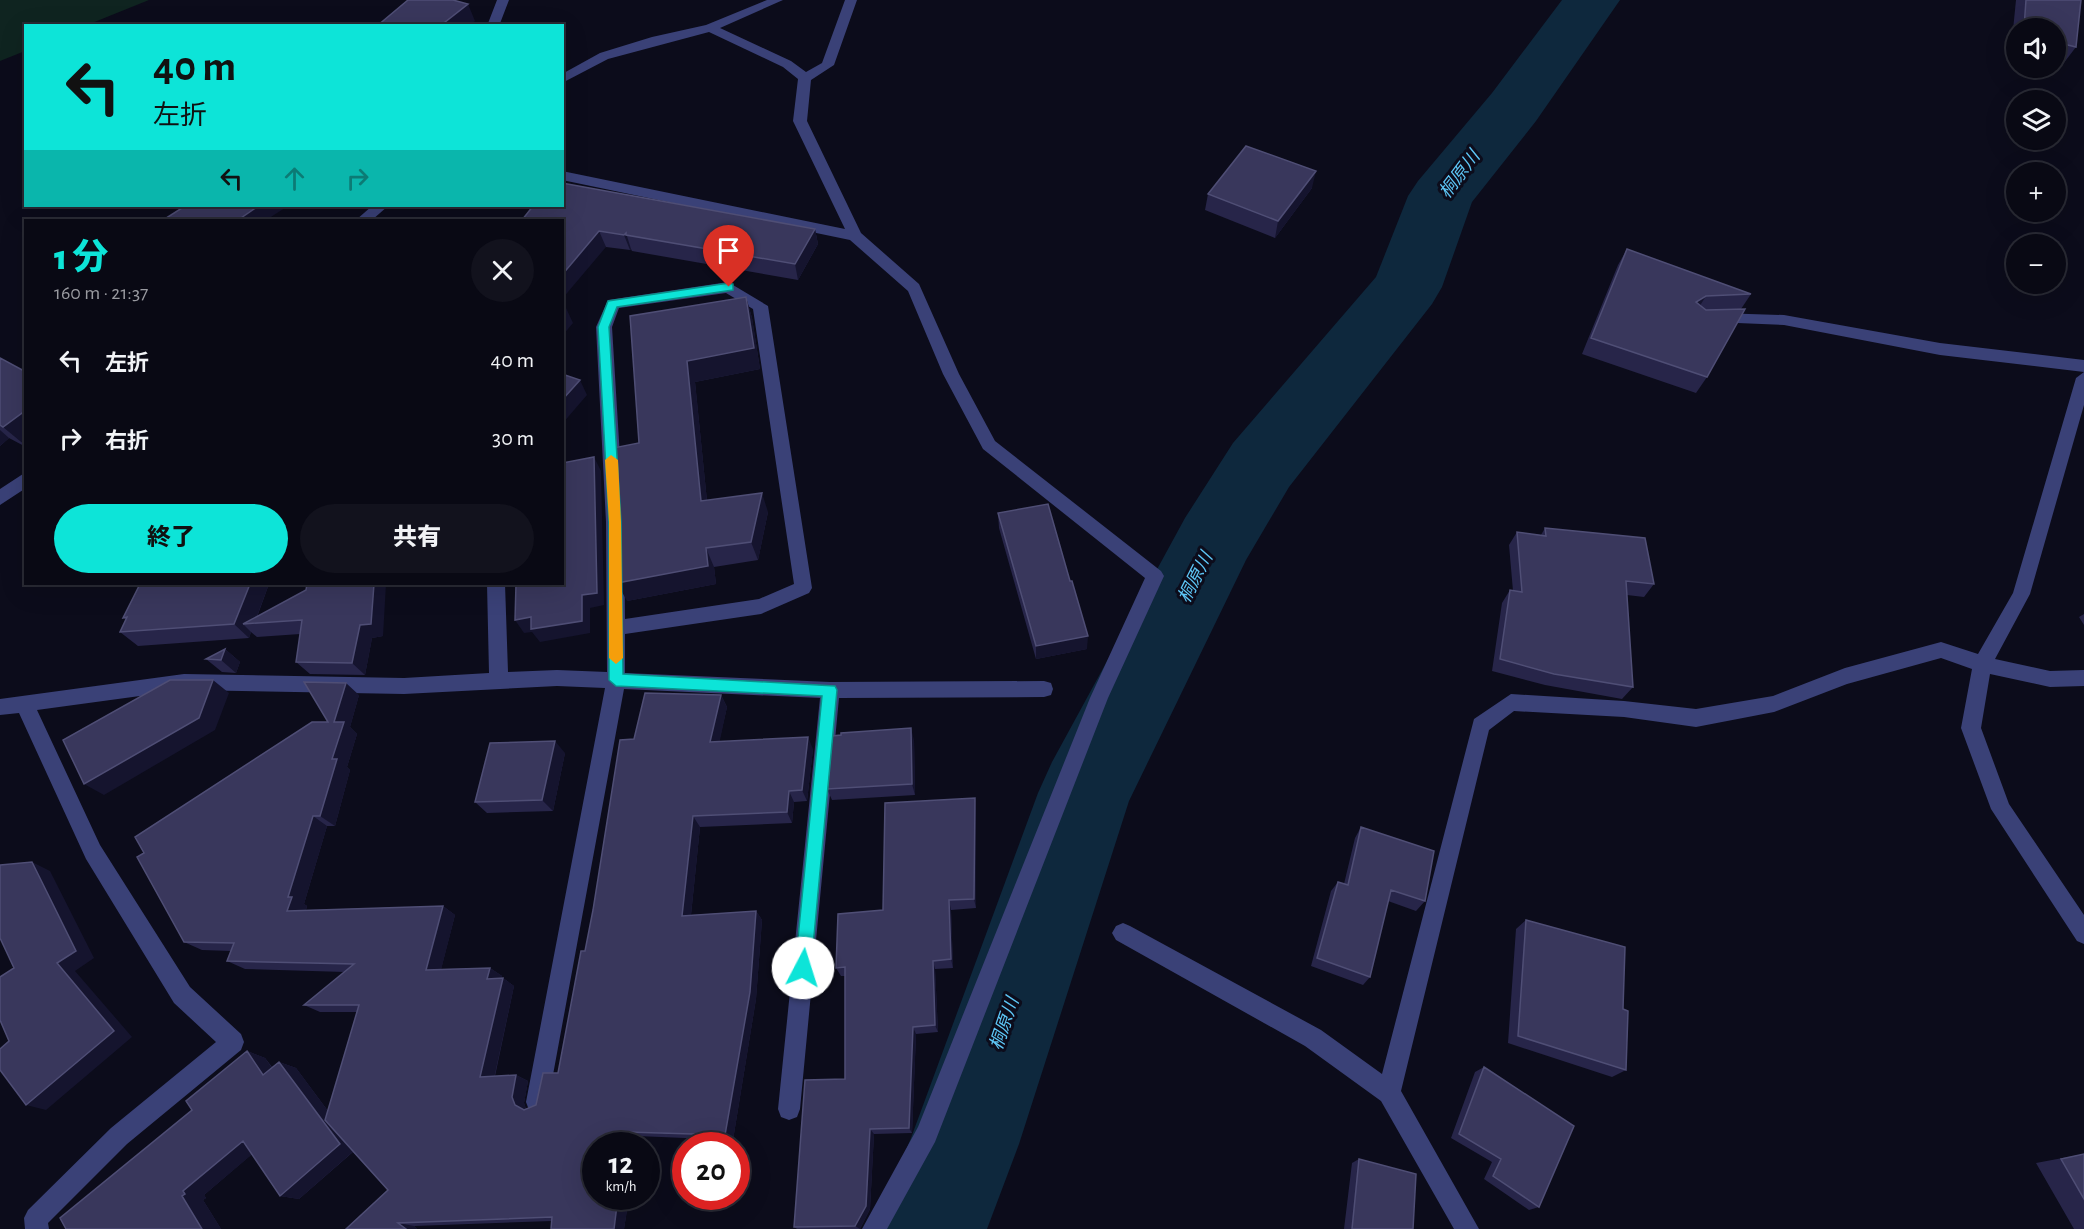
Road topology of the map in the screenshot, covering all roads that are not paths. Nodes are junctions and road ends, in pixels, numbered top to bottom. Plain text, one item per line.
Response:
1 (503, 0) edge
2 (777, 0) edge
3 (851, 0) edge
4 (494, 24) edge
5 (710, 28) junction
6 (564, 78) edge
7 (805, 78) junction
8 (564, 175) edge
9 (380, 207) edge
10 (364, 219) edge
11 (855, 236) junction
12 (1707, 318) edge
13 (2084, 366) edge
14 (2084, 378) edge
15 (24, 480) edge
16 (0, 498) edge
17 (495, 585) edge
18 (615, 628) junction
19 (1982, 664) junction
20 (2084, 678) edge
21 (616, 680) junction
22 (499, 681) junction
23 (1044, 689) dead end
24 (830, 690) junction
25 (24, 702) junction
26 (0, 707) edge
27 (1123, 933) dead end
28 (2084, 934) edge
29 (1389, 1093) junction
30 (537, 1102) edge
31 (789, 1109) dead end
32 (37, 1229) edge
33 (874, 1229) edge
34 (1467, 1229) edge

1 - 4 street
2 - 5 street
3 - 7 street
5 - 6 street
5 - 7 street
7 - 11 street
8 - 11 street
9 - 10 street
11 - 33 street
12 - 13 street
14 - 19 street
15 - 16 street
17 - 22 street
18 - 18 street
18 - 21 street
19 - 20 street
19 - 28 street
19 - 29 street
21 - 22 street
21 - 24 street
21 - 30 street
22 - 25 street
23 - 24 street
24 - 31 street
25 - 26 street
25 - 32 street
27 - 29 street
29 - 34 street

